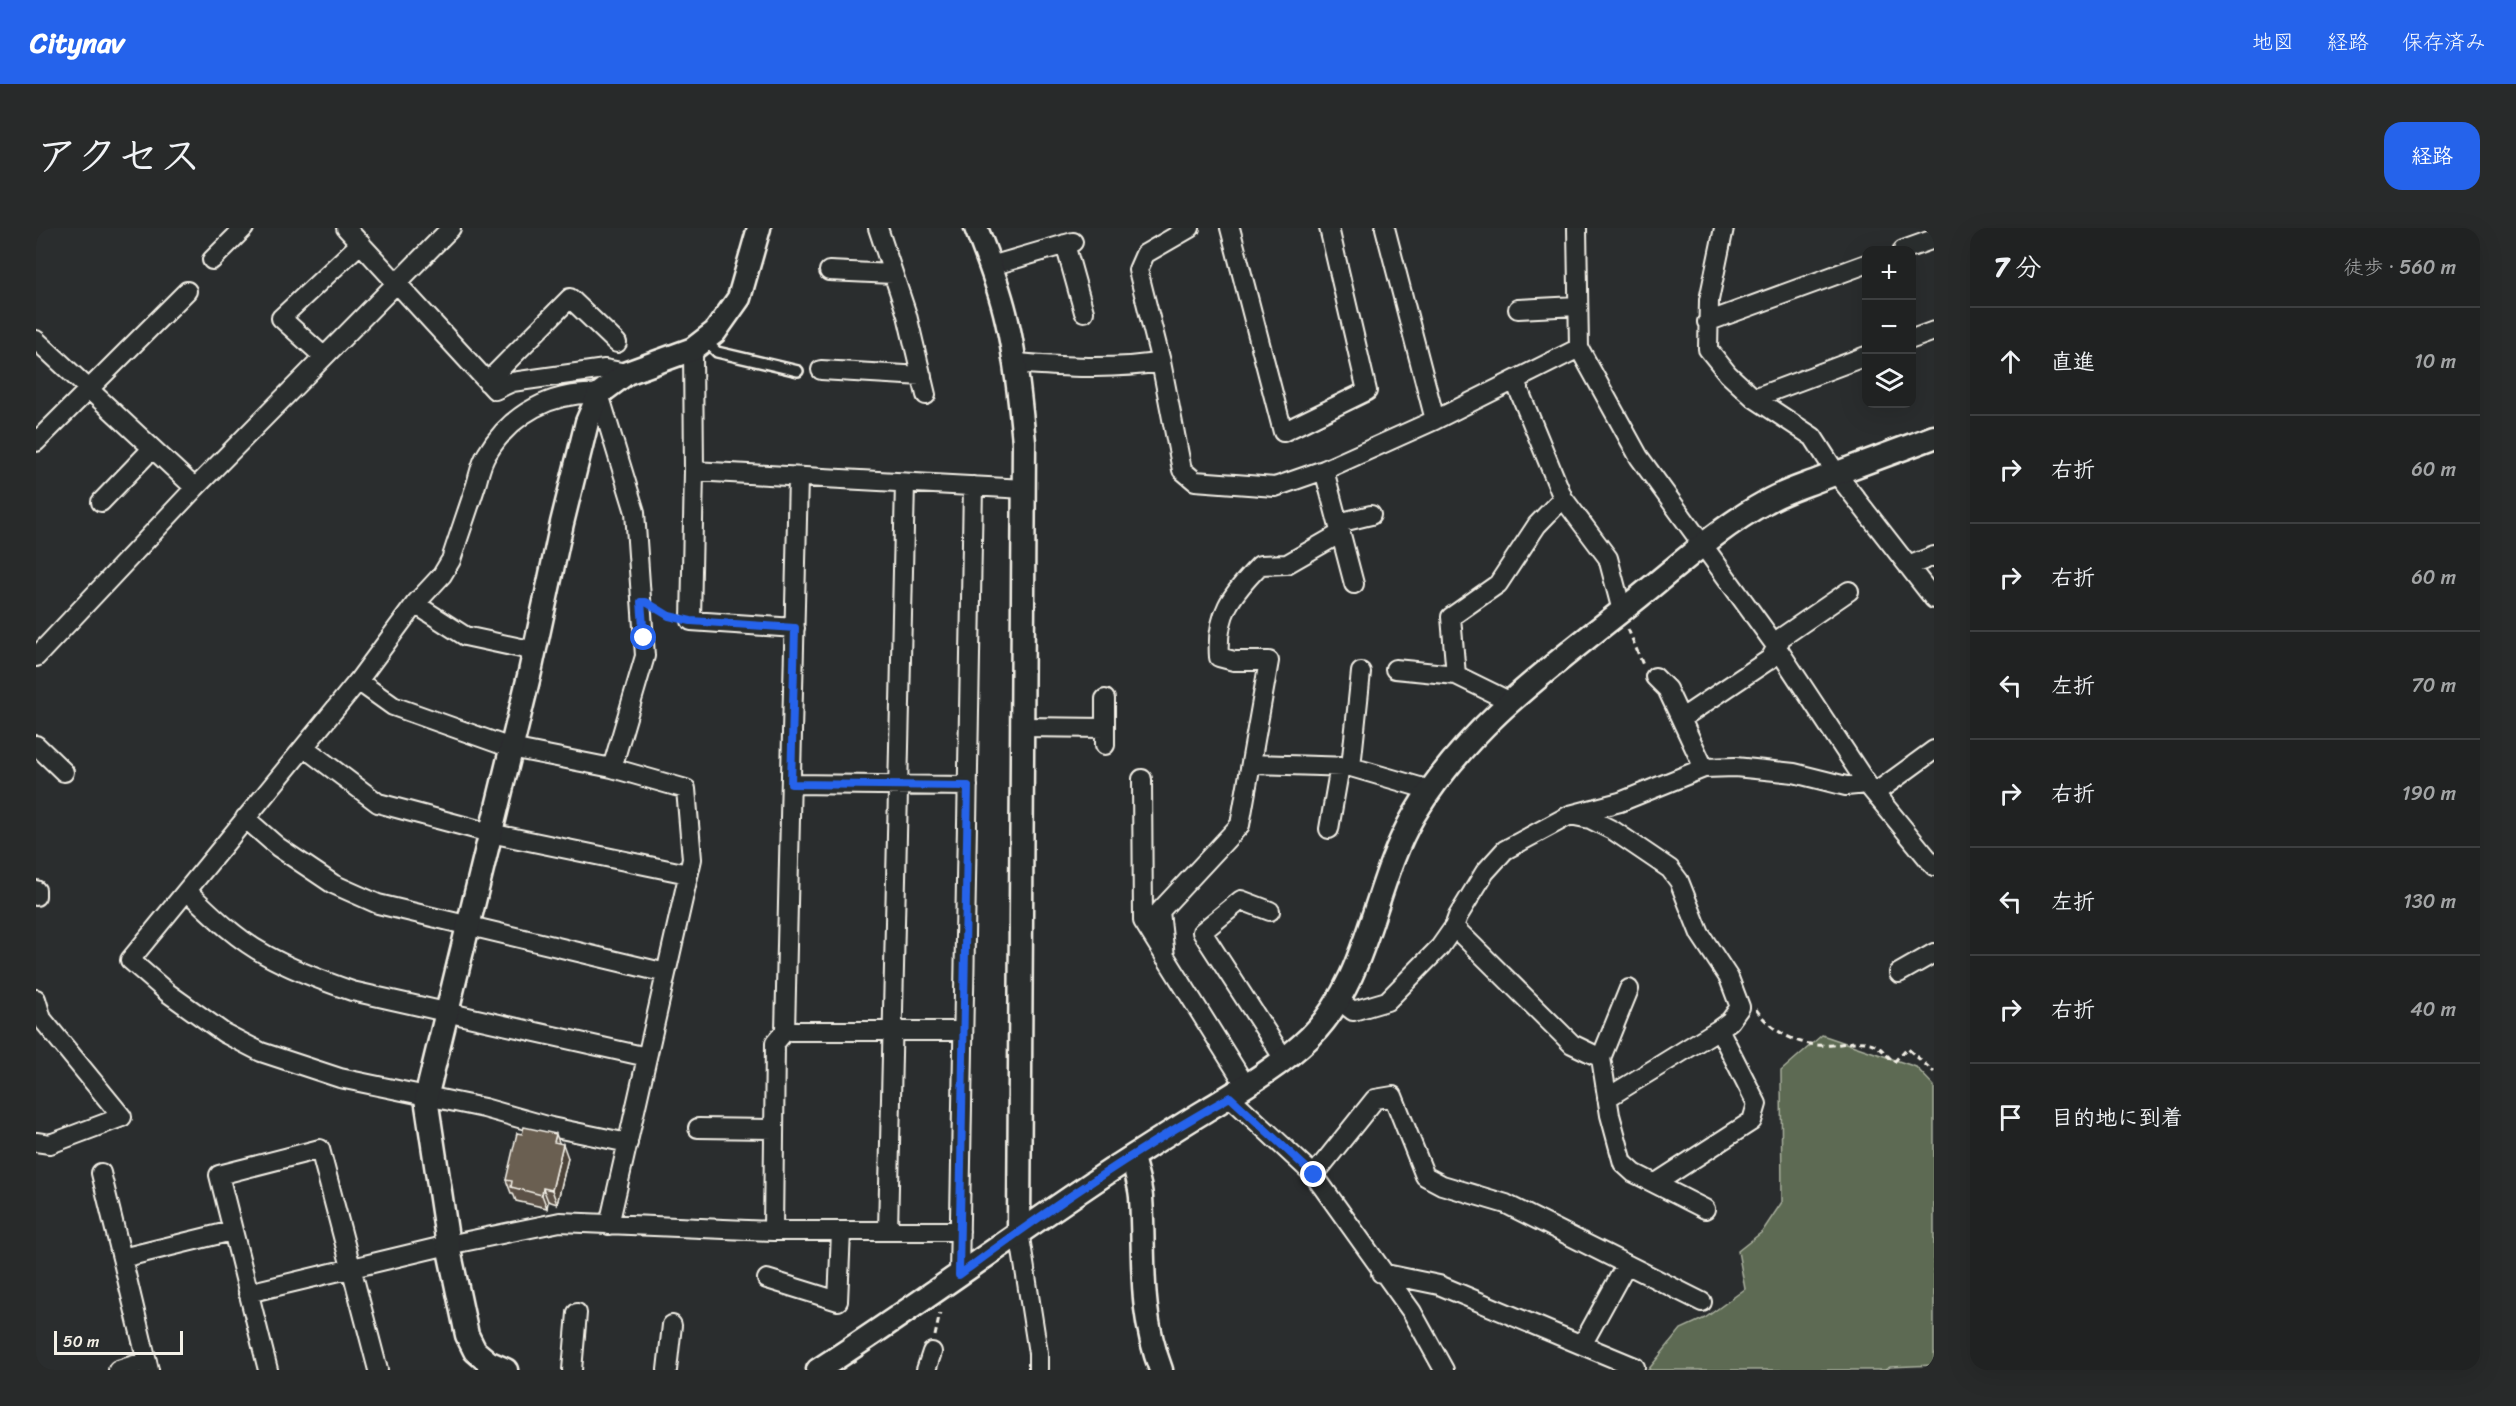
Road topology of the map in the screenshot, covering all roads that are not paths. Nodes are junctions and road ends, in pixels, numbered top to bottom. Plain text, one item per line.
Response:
1 (244, 228) edge
2 (346, 228) edge
3 (451, 228) edge
4 (759, 228) edge
5 (878, 228) edge
6 (976, 228) edge
7 (1190, 228) edge
8 (1230, 228) edge
9 (1329, 228) edge
10 (1385, 228) edge
11 (1577, 228) edge
12 (1725, 228) edge
13 (1934, 239) edge
14 (361, 243) junction
15 (1914, 246) edge
16 (212, 260) dead end
17 (1862, 265) edge
18 (991, 266) junction
19 (828, 271) dead end
20 (893, 273) junction
21 (398, 283) junction
22 (187, 291) dead end
23 (1577, 306) junction
24 (1518, 309) dead end
25 (1084, 312) dead end
26 (1707, 322) junction
27 (1934, 331) edge
28 (1916, 337) edge
29 (36, 340) edge
30 (617, 343) dead end
31 (699, 344) junction
32 (1579, 348) junction
33 (323, 356) junction
34 (1862, 358) edge
35 (1016, 363) junction
36 (1161, 363) junction
37 (821, 370) dead end
38 (798, 371) dead end
39 (627, 373) junction
40 (922, 376) junction
41 (1515, 381) junction
42 (488, 382) junction
43 (88, 390) junction
44 (599, 394) junction
45 (926, 395) dead end
46 (1754, 398) junction
47 (1435, 420) junction
48 (1934, 437) edge
49 (36, 442) edge
50 (152, 449) junction
51 (1324, 470) junction
52 (694, 471) junction
53 (1836, 473) junction
54 (798, 477) junction
55 (905, 483) junction
56 (973, 486) junction
57 (195, 488) junction
58 (1025, 489) junction
59 (1563, 498) junction
60 (101, 502) dead end
61 (1371, 515) dead end
62 (1339, 529) junction
63 (1704, 545) junction
64 (1934, 556) edge
65 (1908, 566) junction
66 (1354, 584) dead end
67 (1849, 591) dead end
68 (1934, 599) edge
69 (415, 604) junction
70 (1622, 611) junction
71 (795, 628) junction
72 (1776, 646) junction
73 (535, 651) junction
74 (36, 657) edge
75 (1395, 669) dead end
76 (1361, 672) dead end
77 (1456, 675) junction
78 (1655, 677) road end
79 (358, 681) junction
80 (1105, 699) dead end
81 (1511, 702) junction
82 (1682, 718) junction
83 (1023, 727) junction
84 (36, 746) edge
85 (304, 748) junction
86 (511, 748) junction
87 (1934, 750) edge
88 (1251, 764) junction
89 (1346, 766) junction
90 (612, 768) junction
91 (1704, 768) junction
92 (63, 772) dead end
93 (1142, 779) dead end
94 (791, 784) junction
95 (898, 786) junction
96 (968, 786) junction
97 (1871, 788) junction
98 (1430, 790) junction
99 (1570, 815) junction
100 (245, 818) junction
101 (1329, 829) dead end
102 (490, 833) junction
103 (1934, 866) edge
104 (688, 874) junction
105 (36, 890) edge
106 (187, 891) junction
107 (36, 896) edge
108 (1270, 911) dead end
109 (468, 924) junction
110 (1454, 927) junction
111 (1934, 953) edge
112 (1165, 957) junction
113 (666, 973) junction
114 (1899, 973) dead end
115 (1629, 989) dead end
116 (36, 999) edge
117 (1339, 1000) junction
118 (447, 1012) junction
119 (1719, 1029) junction
120 (785, 1030) junction
121 (963, 1031) junction
122 (892, 1032) junction
123 (647, 1057) junction
124 (1601, 1058) junction
125 (1284, 1059) junction
126 (1238, 1092) junction
127 (426, 1098) junction
128 (1607, 1098) junction
129 (698, 1128) dead end
130 (774, 1129) junction
131 (36, 1142) edge
132 (628, 1143) junction
133 (1132, 1157) junction
134 (101, 1173) dead end
135 (1314, 1175) junction
136 (1656, 1183) junction
137 (1706, 1209) dead end
138 (609, 1226) junction
139 (232, 1231) junction
140 (960, 1231) junction
141 (1019, 1231) junction
142 (773, 1232) junction
143 (841, 1232) junction
144 (888, 1232) junction
145 (448, 1245) junction
146 (122, 1258) junction
147 (1626, 1264) junction
148 (352, 1268) junction
149 (1382, 1273) junction
150 (767, 1279) dead end
151 (952, 1280) junction
152 (248, 1293) junction
153 (1702, 1302) dead end
154 (577, 1313) dead end
155 (672, 1326) dead end
156 (1582, 1345) junction
157 (932, 1352) road end
158 (148, 1366) edge
159 (1635, 1367) dead end
160 (118, 1370) edge
161 (268, 1370) edge
162 (378, 1370) edge
163 (506, 1370) edge
164 (572, 1370) edge
165 (667, 1370) edge
166 (818, 1370) edge
167 (926, 1370) edge
168 (1038, 1370) edge
169 (1161, 1370) edge
170 (1444, 1370) edge

1 - 16 street
2 - 14 street
3 - 21 street
4 - 31 street
5 - 20 street
6 - 18 street
7 - 36 street
8 - 9 street
10 - 47 street
11 - 23 street
12 - 26 street
13 - 15 street
14 - 21 street
14 - 33 street
17 - 26 street
18 - 25 street
18 - 35 street
19 - 20 street
20 - 40 street
21 - 33 street
21 - 42 street
22 - 43 street
23 - 24 street
23 - 32 street
26 - 46 street
27 - 28 street
29 - 43 street
30 - 42 street
31 - 38 lane
31 - 39 street
31 - 52 street
32 - 41 street
32 - 63 street
33 - 57 street
34 - 46 street
35 - 36 street
35 - 58 street
36 - 51 street
37 - 40 street
39 - 42 street
39 - 44 street
40 - 45 street
41 - 47 street
41 - 59 street
43 - 49 street
43 - 50 street
44 - 69 street
44 - 73 street
44 - 90 street
46 - 53 street
47 - 51 street
48 - 53 street
50 - 57 street
50 - 60 street
51 - 62 street
52 - 54 street
52 - 71 street
53 - 63 street
53 - 65 street
54 - 55 street
54 - 71 street
55 - 56 street
55 - 95 street
56 - 58 street
56 - 96 street
57 - 74 street
58 - 83 street
59 - 70 street
59 - 77 street
61 - 62 street
62 - 66 street
62 - 88 street
63 - 70 street
63 - 72 street
64 - 65 street
65 - 68 street
67 - 72 street
69 - 73 street
69 - 79 street
70 - 81 street
71 - 94 street
72 - 82 street
72 - 97 street
73 - 86 street
75 - 77 street
76 - 89 street
77 - 81 street
78 - 82 street
79 - 85 street
79 - 86 street
80 - 83 street
81 - 98 street
82 - 91 street
83 - 141 street
84 - 92 street
85 - 100 street
85 - 102 street
86 - 90 street
86 - 102 street
87 - 97 street
88 - 89 street
88 - 112 street
89 - 98 street
89 - 101 street
90 - 104 street
91 - 97 street
91 - 99 street
93 - 112 street
94 - 95 street
94 - 120 street
95 - 96 street
95 - 122 street
96 - 121 street
97 - 103 street
98 - 117 street
99 - 110 street
99 - 119 street
100 - 106 street
100 - 109 street
102 - 104 street
102 - 109 street
104 - 113 street
105 - 107 street
106 - 118 street
106 - 127 street
108 - 125 street
109 - 113 street
109 - 118 street
110 - 117 street
110 - 124 street
111 - 114 street
112 - 126 street
113 - 123 street
115 - 124 street
116 - 131 street
117 - 125 street
118 - 123 street
118 - 127 street
119 - 128 street
119 - 136 street
120 - 122 street
120 - 130 street
121 - 122 street
121 - 140 street
122 - 144 street
123 - 132 street
124 - 128 street
125 - 126 street
126 - 133 street
126 - 135 street
127 - 132 street
127 - 145 street
128 - 136 street
129 - 130 street
130 - 142 street
132 - 138 street
133 - 141 street
133 - 169 street
134 - 146 street
135 - 147 street
135 - 149 street
136 - 137 street
138 - 142 street
138 - 145 street
139 - 146 street
139 - 148 street
139 - 152 street
140 - 144 street
140 - 151 street
141 - 151 street
141 - 168 street
142 - 143 street
143 - 144 street
143 - 150 street
145 - 148 street
145 - 163 street
146 - 158 street
147 - 153 street
147 - 156 street
148 - 152 street
148 - 162 street
149 - 156 street
149 - 170 street
151 - 166 street
152 - 161 street
154 - 164 street
155 - 165 street
156 - 159 street
157 - 167 street
158 - 160 street

